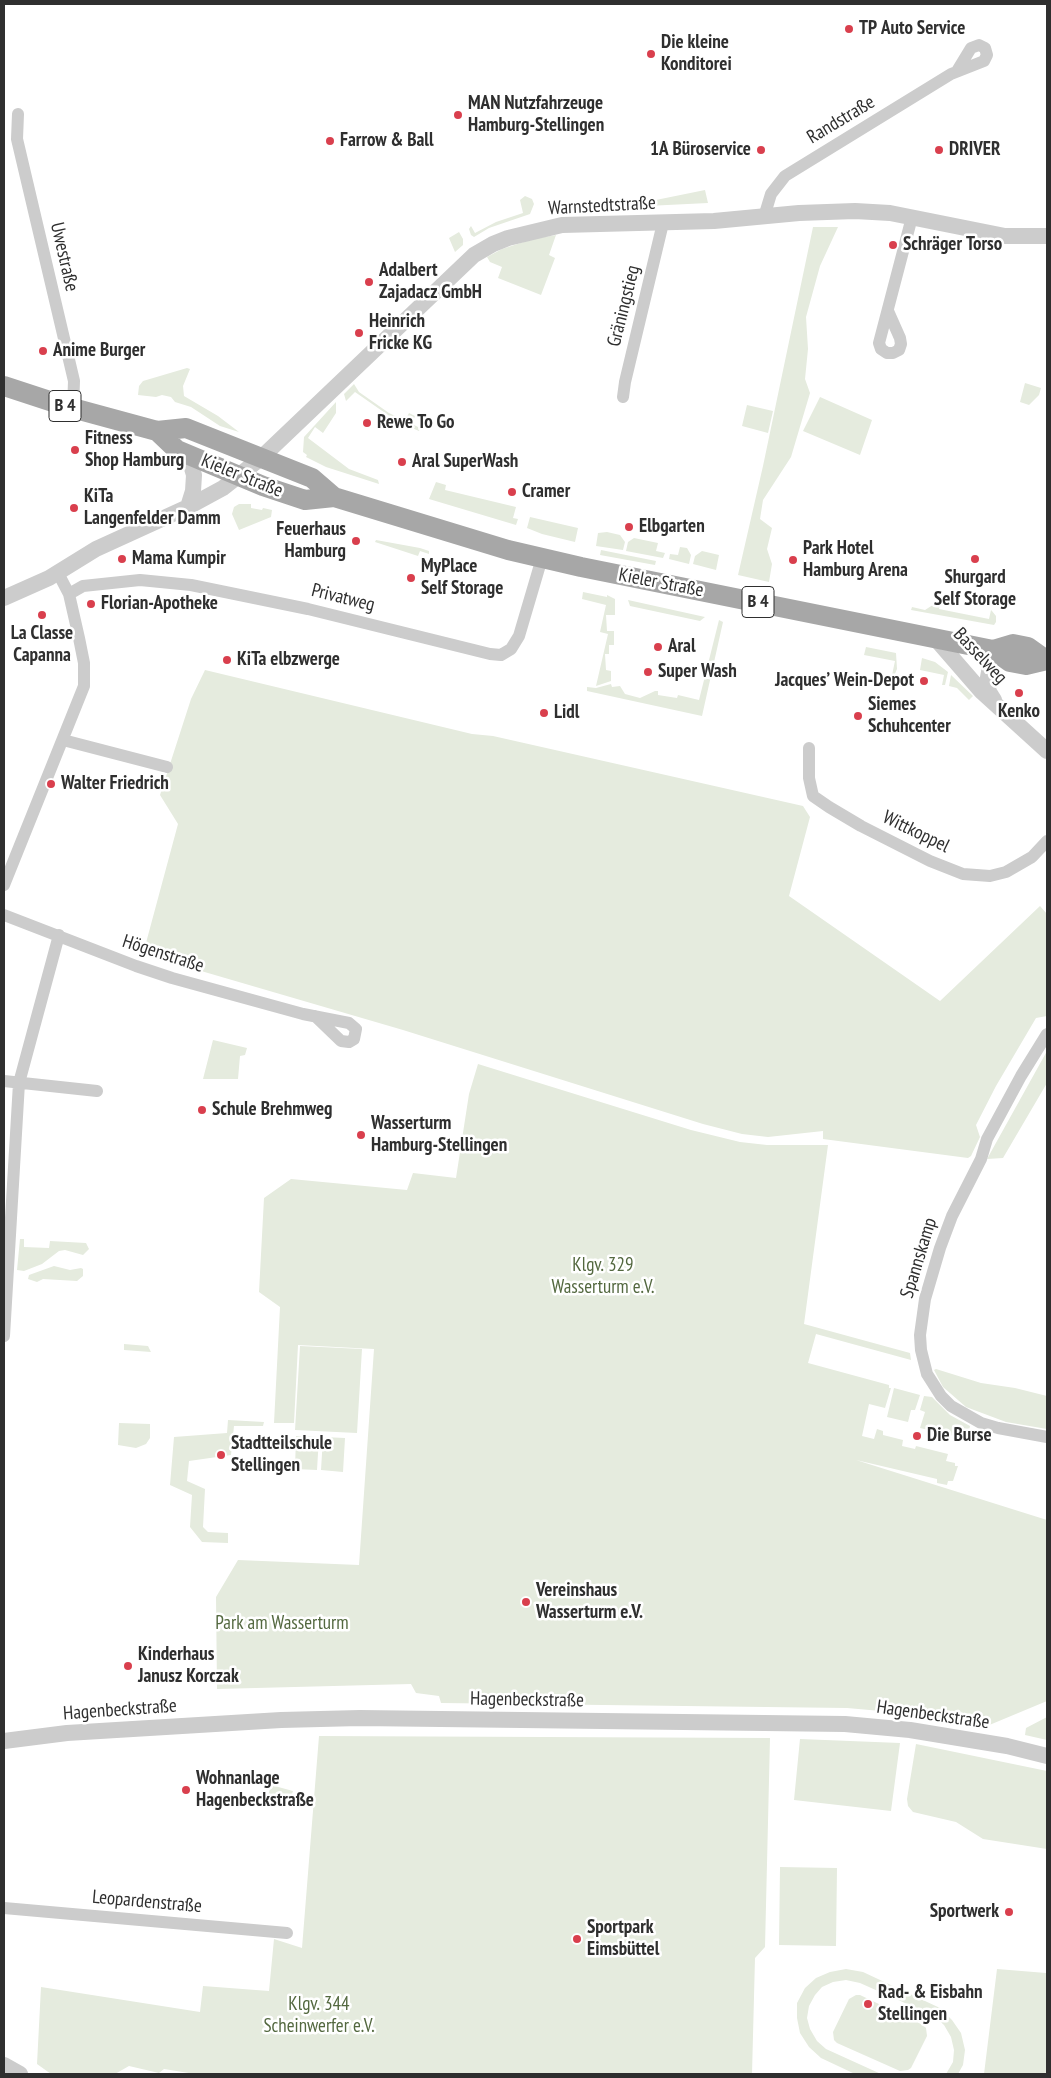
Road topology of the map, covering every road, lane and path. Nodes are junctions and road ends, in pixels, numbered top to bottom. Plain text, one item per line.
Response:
1 (957, 71) dead end
2 (18, 114) dead end
3 (764, 217) junction
4 (912, 217) junction
5 (663, 223) junction
6 (1047, 236) edge
7 (888, 311) dead end
8 (4, 386) edge
9 (623, 397) dead end
10 (73, 408) junction
11 (157, 431) junction
12 (185, 454) junction
13 (261, 458) junction
14 (240, 476) junction
15 (334, 497) junction
16 (188, 507) junction
17 (542, 558) junction
18 (58, 572) junction
19 (68, 594) junction
20 (4, 598) edge
21 (935, 638) junction
22 (993, 650) junction
23 (1047, 660) edge
24 (996, 702) junction
25 (63, 740) junction
26 (809, 748) dead end
27 (1047, 751) edge
28 (167, 766) dead end
29 (1047, 841) edge
30 (4, 885) edge
31 (4, 915) edge
32 (58, 935) junction
33 (315, 1016) dead end
34 (1047, 1034) edge
35 (4, 1081) edge
36 (19, 1083) junction
37 (97, 1091) dead end
38 (4, 1336) edge
39 (1047, 1437) edge
40 (4, 1740) edge
41 (1047, 1756) edge
42 (4, 1908) edge
43 (287, 1933) dead end
44 (4, 2065) edge
45 (20, 2074) edge

1 - 3 street, Randstraße
2 - 10 street, Uwestraße
3 - 4 street, Warnstedtstraße
3 - 5 street, Warnstedtstraße
4 - 6 street, Warnstedtstraße
4 - 7 street
5 - 9 street, Gräningstieg
5 - 13 street, Warnstedtstraße
8 - 10 main road, Kieler Straße / B 4
10 - 11 main road, Kieler Straße / B 4
11 - 12 main road, Kieler Straße / B 4
11 - 13 main road, Kieler Straße / B 4
12 - 14 main road, Kieler Straße / B 4
12 - 16 street
13 - 14 street, Warnstedtstraße
13 - 15 main road, Kieler Straße / B 4
14 - 15 main road, Kieler Straße / B 4
14 - 16 street, Warnstedtstraße
15 - 17 main road, Kieler Straße / B 4
16 - 18 street, Warnstedtstraße
17 - 19 street, Privatweg
17 - 21 main road, Kieler Straße / B 4
18 - 19 street
18 - 20 street, Warnstedtstraße
19 - 25 street
21 - 22 main road, Kieler Straße / B 4
21 - 24 street, Basselweg
22 - 23 main road, Kieler Straße / B 4
22 - 24 street, Basselweg
24 - 27 street, Basselweg
25 - 28 street
25 - 30 street
26 - 29 street, Wittkoppel
31 - 32 street, Högenstraße
32 - 33 street, Högenstraße
32 - 36 street
34 - 39 street, Spannskamp
35 - 36 street
36 - 37 street
36 - 38 street
40 - 41 street, Hagenbeckstraße
42 - 43 street, Leopardenstraße
44 - 45 street

